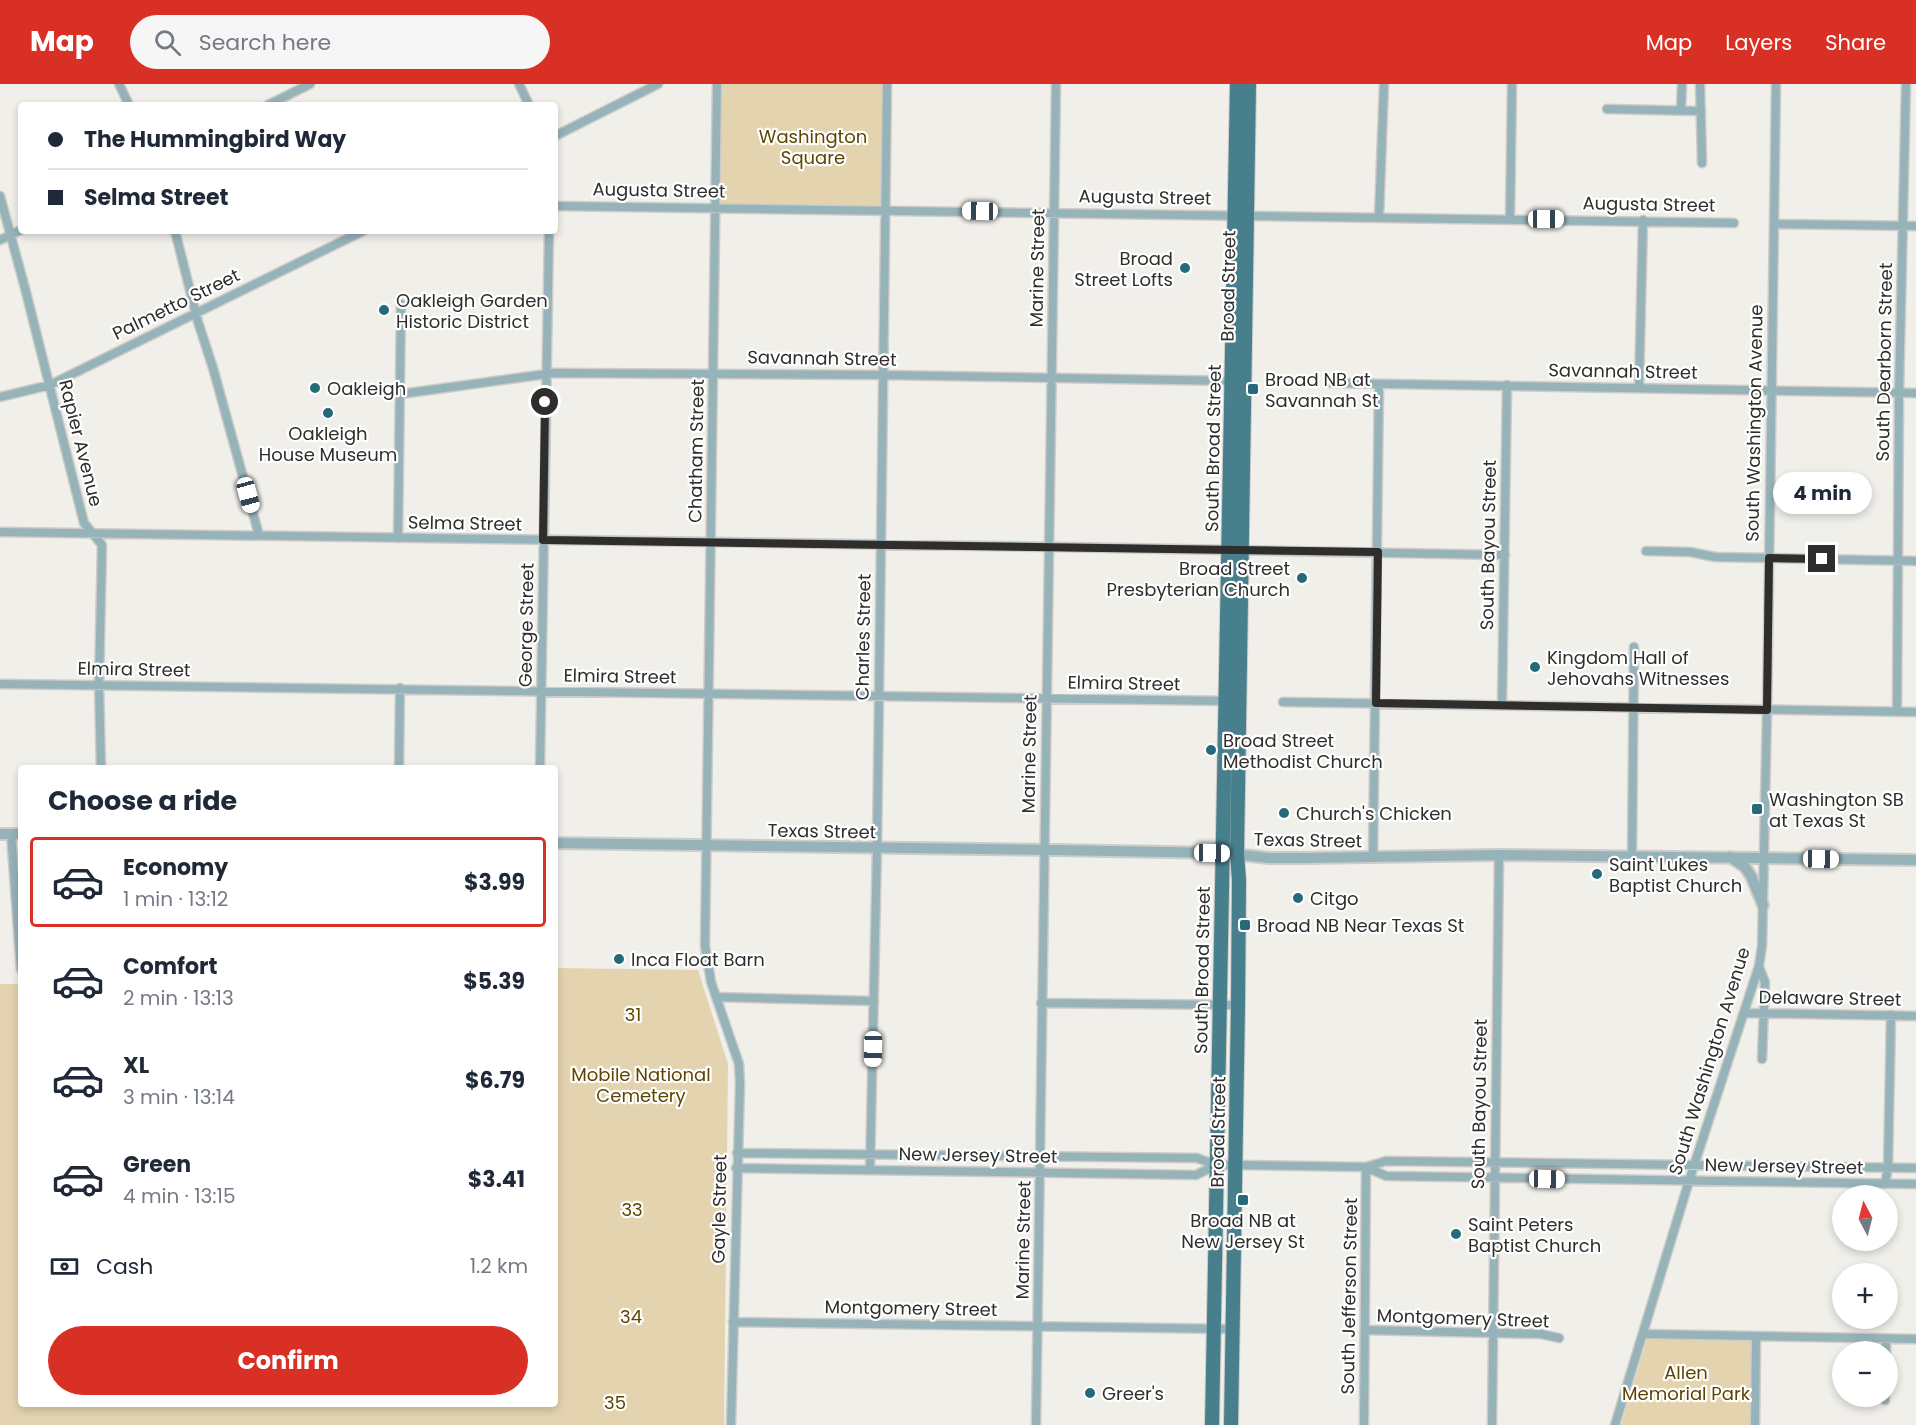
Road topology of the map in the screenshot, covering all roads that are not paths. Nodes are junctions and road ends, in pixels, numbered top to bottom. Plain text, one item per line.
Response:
1 (119, 84) edge
2 (310, 84) edge
3 (519, 84) edge
4 (658, 84) edge
5 (717, 84) edge
6 (887, 84) edge
7 (1056, 84) edge
8 (1237, 84) edge
9 (1249, 84) edge
10 (1384, 84) edge
11 (1512, 84) edge
12 (1682, 84) edge
13 (1700, 84) edge
14 (1776, 84) edge
15 (1905, 84) edge
16 (128, 102) edge
17 (274, 102) edge
18 (528, 102) edge
19 (1607, 109) dead end
20 (1681, 110) junction
21 (1701, 111) junction
22 (558, 134) edge
23 (1702, 163) dead end
24 (0, 196) edge
25 (558, 206) edge
26 (716, 207) junction
27 (885, 210) junction
28 (1054, 213) junction
29 (1241, 215) junction
30 (1379, 217) junction
31 (1510, 219) junction
32 (1643, 220) junction
33 (1734, 223) dead end
34 (1774, 224) junction
35 (1903, 226) junction
36 (1916, 226) edge
37 (18, 231) edge
38 (175, 234) edge
39 (357, 234) edge
40 (549, 234) edge
41 (10, 235) junction
42 (0, 240) edge
43 (401, 304) dead end
44 (195, 313) junction
45 (546, 374) junction
46 (714, 374) junction
47 (883, 375) junction
48 (1052, 379) junction
49 (1238, 381) junction
50 (1330, 383) dead end
51 (1379, 384) junction
52 (50, 385) junction
53 (1507, 385) junction
54 (1639, 387) junction
55 (1771, 390) junction
56 (1899, 393) junction
57 (1916, 393) edge
58 (400, 394) junction
59 (0, 397) edge
60 (0, 531) edge
61 (94, 533) junction
62 (259, 536) junction
63 (398, 538) junction
64 (543, 540) junction
65 (712, 542) junction
66 (881, 544) junction
67 (1049, 546) junction
68 (1235, 549) junction
69 (1646, 551) dead end
70 (1378, 552) junction
71 (1505, 555) junction
72 (1769, 558) junction
73 (1898, 560) junction
74 (1916, 561) edge
75 (1635, 647) dead end
76 (0, 684) edge
77 (99, 685) junction
78 (400, 688) junction
79 (541, 691) junction
80 (709, 694) junction
81 (879, 696) junction
82 (1046, 698) junction
83 (1232, 701) junction
84 (1283, 702) dead end
85 (1376, 703) junction
86 (1502, 705) junction
87 (1634, 707) junction
88 (1767, 710) junction
89 (1897, 712) junction
90 (1916, 712) edge
91 (100, 765) edge
92 (399, 765) edge
93 (540, 765) edge
94 (11, 834) edge
95 (558, 843) edge
96 (706, 846) junction
97 (877, 848) junction
98 (1044, 850) junction
99 (1230, 854) junction
100 (1499, 855) junction
101 (1632, 856) junction
102 (1730, 857) junction
103 (1373, 858) junction
104 (1764, 858) junction
105 (1916, 860) edge
106 (1763, 905) junction
107 (18, 923) edge
108 (1759, 966) junction
109 (716, 997) junction
110 (874, 1001) junction
111 (1041, 1003) junction
112 (1219, 1005) junction
113 (1238, 1005) junction
114 (1744, 1013) junction
115 (1763, 1013) junction
116 (1891, 1015) junction
117 (1916, 1016) edge
118 (1762, 1059) dead end
119 (1218, 1071) junction
120 (1236, 1071) junction
121 (737, 1153) junction
122 (871, 1154) junction
123 (1041, 1155) junction
124 (1495, 1162) junction
125 (1216, 1165) junction
126 (1235, 1165) junction
127 (1633, 1165) junction
128 (1694, 1165) junction
129 (1765, 1166) junction
130 (1366, 1167) junction
131 (1888, 1167) junction
132 (736, 1168) junction
133 (1916, 1168) edge
134 (870, 1170) junction
135 (1041, 1172) junction
136 (1495, 1178) junction
137 (1633, 1180) junction
138 (1689, 1181) junction
139 (1764, 1182) junction
140 (1885, 1184) junction
141 (1916, 1185) edge
142 (733, 1322) junction
143 (1038, 1327) junction
144 (1214, 1329) junction
145 (1233, 1329) junction
146 (1365, 1330) junction
147 (1494, 1333) junction
148 (1643, 1334) junction
149 (1756, 1336) junction
150 (1559, 1338) dead end
151 (1886, 1339) joint
152 (1916, 1339) edge
153 (731, 1425) edge
154 (1036, 1425) edge
155 (1212, 1425) edge
156 (1231, 1425) edge
157 (1364, 1425) edge
158 (1492, 1425) edge
159 (1615, 1425) edge
160 (1755, 1425) edge

1 - 16 street
2 - 17 street
3 - 18 street
4 - 22 street
5 - 26 street, Chatham Street
6 - 27 street, Charles Street
7 - 28 street, Marine Street
8 - 29 main road
9 - 29 main road, Broad Street
10 - 30 street
11 - 31 street
12 - 20 street
13 - 21 street
14 - 34 street, South Washington Avenue
15 - 35 street, South Dearborn Street
19 - 20 street
20 - 21 street
21 - 23 street
24 - 41 street, Rapier Avenue
25 - 26 street, Augusta Street
26 - 27 street, Augusta Street
26 - 46 street, Chatham Street
27 - 28 street, Augusta Street
27 - 47 street, Charles Street
28 - 29 street, Augusta Street
28 - 48 street, Marine Street
29 - 30 street, Augusta Street
29 - 49 main road, Broad Street
30 - 31 street, Augusta Street
31 - 32 street, Augusta Street
32 - 33 street, Augusta Street
32 - 54 street
34 - 35 street
34 - 55 street, South Washington Avenue
35 - 36 street
35 - 56 street, South Dearborn Street
37 - 41 street
38 - 44 street
39 - 44 street, Palmetto Street
40 - 45 street, George Street
41 - 42 street
41 - 52 street, Rapier Avenue
43 - 58 street
44 - 52 street, Palmetto Street
44 - 62 street
45 - 46 street, Savannah Street
45 - 58 street, Savannah Street
45 - 64 street, George Street
46 - 47 street, Savannah Street
46 - 65 street, Chatham Street
47 - 48 street, Savannah Street
47 - 66 street, Charles Street
48 - 49 street, Savannah Street
48 - 67 street, Marine Street
49 - 68 main road, Broad Street
50 - 51 street, Savannah Street
51 - 53 street, Savannah Street
51 - 70 street
52 - 59 street, Palmetto Street
52 - 61 street, Rapier Avenue
53 - 54 street, Savannah Street
53 - 71 street, South Bayou Street
54 - 55 street, Savannah Street
55 - 56 street, Savannah Street
55 - 72 street, South Washington Avenue
56 - 57 street, Savannah Street
56 - 73 street, South Dearborn Street
58 - 63 street
60 - 61 street, Selma Street
61 - 62 street, Selma Street
61 - 77 street, Rapier Avenue
62 - 63 street, Selma Street
63 - 64 street, Selma Street
64 - 65 street, Selma Street
64 - 79 street, George Street
65 - 66 street, Selma Street
65 - 80 street, Chatham Street
66 - 67 street, Selma Street
66 - 81 street, Charles Street
67 - 68 street, Selma Street
67 - 82 street, Marine Street
68 - 70 street, Selma Street
68 - 83 main road, Broad Street
69 - 72 street
70 - 71 street, Selma Street
70 - 85 street
71 - 86 street, South Bayou Street
72 - 73 street
72 - 88 street, South Washington Avenue
73 - 74 street
73 - 89 street, South Dearborn Street
75 - 87 street
76 - 77 street, Elmira Street
77 - 78 street, Elmira Street
77 - 91 street, Rapier Avenue
78 - 79 street, Elmira Street
78 - 92 street
79 - 80 street, Elmira Street
79 - 93 street, George Street
80 - 81 street, Elmira Street
80 - 96 street, Chatham Street
81 - 82 street, Elmira Street
81 - 97 street, Charles Street
82 - 83 street, Elmira Street
82 - 98 street, Marine Street
83 - 99 main road, Broad Street
84 - 85 street
85 - 86 street
85 - 103 street
86 - 87 street
87 - 88 street
87 - 101 street
88 - 89 street
88 - 104 street, South Washington Avenue
89 - 90 street
94 - 107 street
95 - 96 street, Texas Street
96 - 97 street, Texas Street
96 - 109 street, Chatham Street
97 - 98 street, Texas Street
97 - 110 street, Charles Street
98 - 99 street, Texas Street
98 - 111 street, Marine Street
99 - 103 street, Texas Street
99 - 112 main road, South Broad Street
99 - 113 main road, Broad Street
100 - 101 street, Texas Street
100 - 103 street, Texas Street
100 - 124 street, South Bayou Street
101 - 102 street, Texas Street
102 - 104 street, Texas Street
102 - 106 street
104 - 105 street, Texas Street
104 - 106 street, South Washington Avenue
106 - 108 street, South Washington Avenue
108 - 114 street, South Washington Avenue
108 - 115 street
109 - 110 street
109 - 121 street, Gayle Street
110 - 122 street, Charles Street
111 - 112 street
111 - 123 street, Marine Street
112 - 113 street
112 - 119 main road, South Broad Street
113 - 120 main road, Broad Street
114 - 115 street, Delaware Street
114 - 128 street, South Washington Avenue
115 - 116 street, Delaware Street
115 - 118 street
116 - 117 street, Delaware Street
116 - 131 street
119 - 120 street
119 - 125 main road, South Broad Street
120 - 126 main road, Broad Street
121 - 122 street, New Jersey Street
121 - 132 street, Gayle Street
122 - 123 street, New Jersey Street
122 - 134 street, Charles Street
123 - 125 street, New Jersey Street
123 - 135 street, Marine Street
124 - 127 street, New Jersey Street
124 - 130 street, New Jersey Street
124 - 136 street, South Bayou Street
125 - 126 street, New Jersey Street
125 - 135 street, New Jersey Street
125 - 144 main road, South Broad Street
126 - 130 street, New Jersey Street
126 - 145 main road, Broad Street
127 - 128 street, New Jersey Street
127 - 137 street
128 - 129 street, New Jersey Street
128 - 138 street, South Washington Avenue
129 - 131 street, New Jersey Street
129 - 139 street
130 - 136 street, New Jersey Street
130 - 146 street, South Jefferson Street
131 - 133 street, New Jersey Street
131 - 140 street
132 - 134 street, New Jersey Street
132 - 142 street, Gayle Street
134 - 135 street, New Jersey Street
135 - 143 street, Marine Street
136 - 137 street, New Jersey Street
136 - 147 street, South Bayou Street
137 - 138 street, New Jersey Street
138 - 139 street, New Jersey Street
138 - 148 street, South Washington Avenue
139 - 140 street, New Jersey Street
140 - 141 street, New Jersey Street
142 - 143 street, Montgomery Street
142 - 153 street, Gayle Street
143 - 144 street, Montgomery Street
143 - 154 street, Marine Street
144 - 145 street, Montgomery Street
144 - 155 main road, South Broad Street
145 - 156 main road, Broad Street
146 - 147 street, Montgomery Street
146 - 157 street, South Jefferson Street
147 - 150 street, Montgomery Street
147 - 158 street, South Bayou Street
148 - 149 street
148 - 159 street, South Washington Avenue
149 - 151 street
149 - 160 street
151 - 152 street

